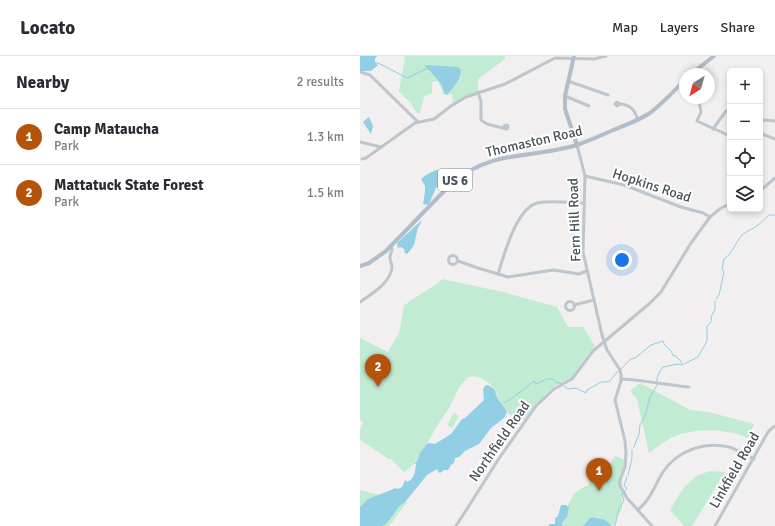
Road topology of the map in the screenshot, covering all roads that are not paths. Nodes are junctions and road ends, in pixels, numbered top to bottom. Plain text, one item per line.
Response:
1 (606, 56) edge
2 (714, 56) edge
3 (574, 57) edge
4 (699, 68) edge
5 (360, 72) edge
6 (568, 82) junction
7 (679, 86) edge
8 (478, 92) junction
9 (608, 95) dead end
10 (565, 96) junction
11 (620, 104) dead end
12 (700, 104) edge
13 (589, 106) dead end
14 (727, 110) edge
15 (638, 120) junction
16 (763, 121) edge
17 (775, 121) edge
18 (418, 122) junction
19 (504, 128) dead end
20 (713, 129) junction
21 (763, 134) edge
22 (727, 135) edge
23 (775, 139) edge
24 (360, 142) edge
25 (577, 145) junction
26 (381, 147) junction
27 (362, 159) dead end
28 (585, 176) junction
29 (775, 178) edge
30 (763, 188) edge
31 (584, 203) junction
32 (727, 205) edge
33 (710, 217) junction
34 (391, 247) junction
35 (458, 261) dead end
36 (360, 266) edge
37 (587, 272) junction
38 (498, 274) junction
39 (594, 300) junction
40 (360, 302) edge
41 (574, 305) dead end
42 (604, 342) junction
43 (621, 379) junction
44 (689, 387) dead end
45 (775, 426) edge
46 (754, 459) junction
47 (638, 510) junction
48 (456, 526) edge
49 (652, 526) edge
50 (715, 526) edge

1 - 3 street
2 - 4 main road
3 - 6 main road
3 - 8 street
5 - 18 street
6 - 9 street
6 - 10 main road
7 - 15 main road, Thomaston Road / US 6
8 - 18 street
8 - 19 street
10 - 13 street
10 - 25 main road
11 - 15 street
12 - 20 street
14 - 20 street
15 - 25 main road, Thomaston Road / US 6
16 - 17 street
18 - 26 street
20 - 22 street
21 - 23 street
24 - 26 street
25 - 28 street, Fern Hill Road
25 - 34 main road, Thomaston Road / US 6
26 - 27 street
28 - 31 street, Fern Hill Road
28 - 33 street, Hopkins Road
29 - 30 street
31 - 37 street, Fern Hill Road
31 - 38 street
32 - 33 street, Northfield Road
33 - 42 street, Northfield Road
34 - 36 main road, Thomaston Road / US 6
34 - 40 street
35 - 38 street
37 - 38 street
37 - 39 street, Fern Hill Road
39 - 41 street
39 - 42 street, Fern Hill Road
42 - 43 street, Fern Hill Road
42 - 48 street, Northfield Road
43 - 44 street
43 - 47 street
45 - 46 street, Linkfield Road
46 - 47 street
46 - 50 street, Linkfield Road
47 - 49 street

